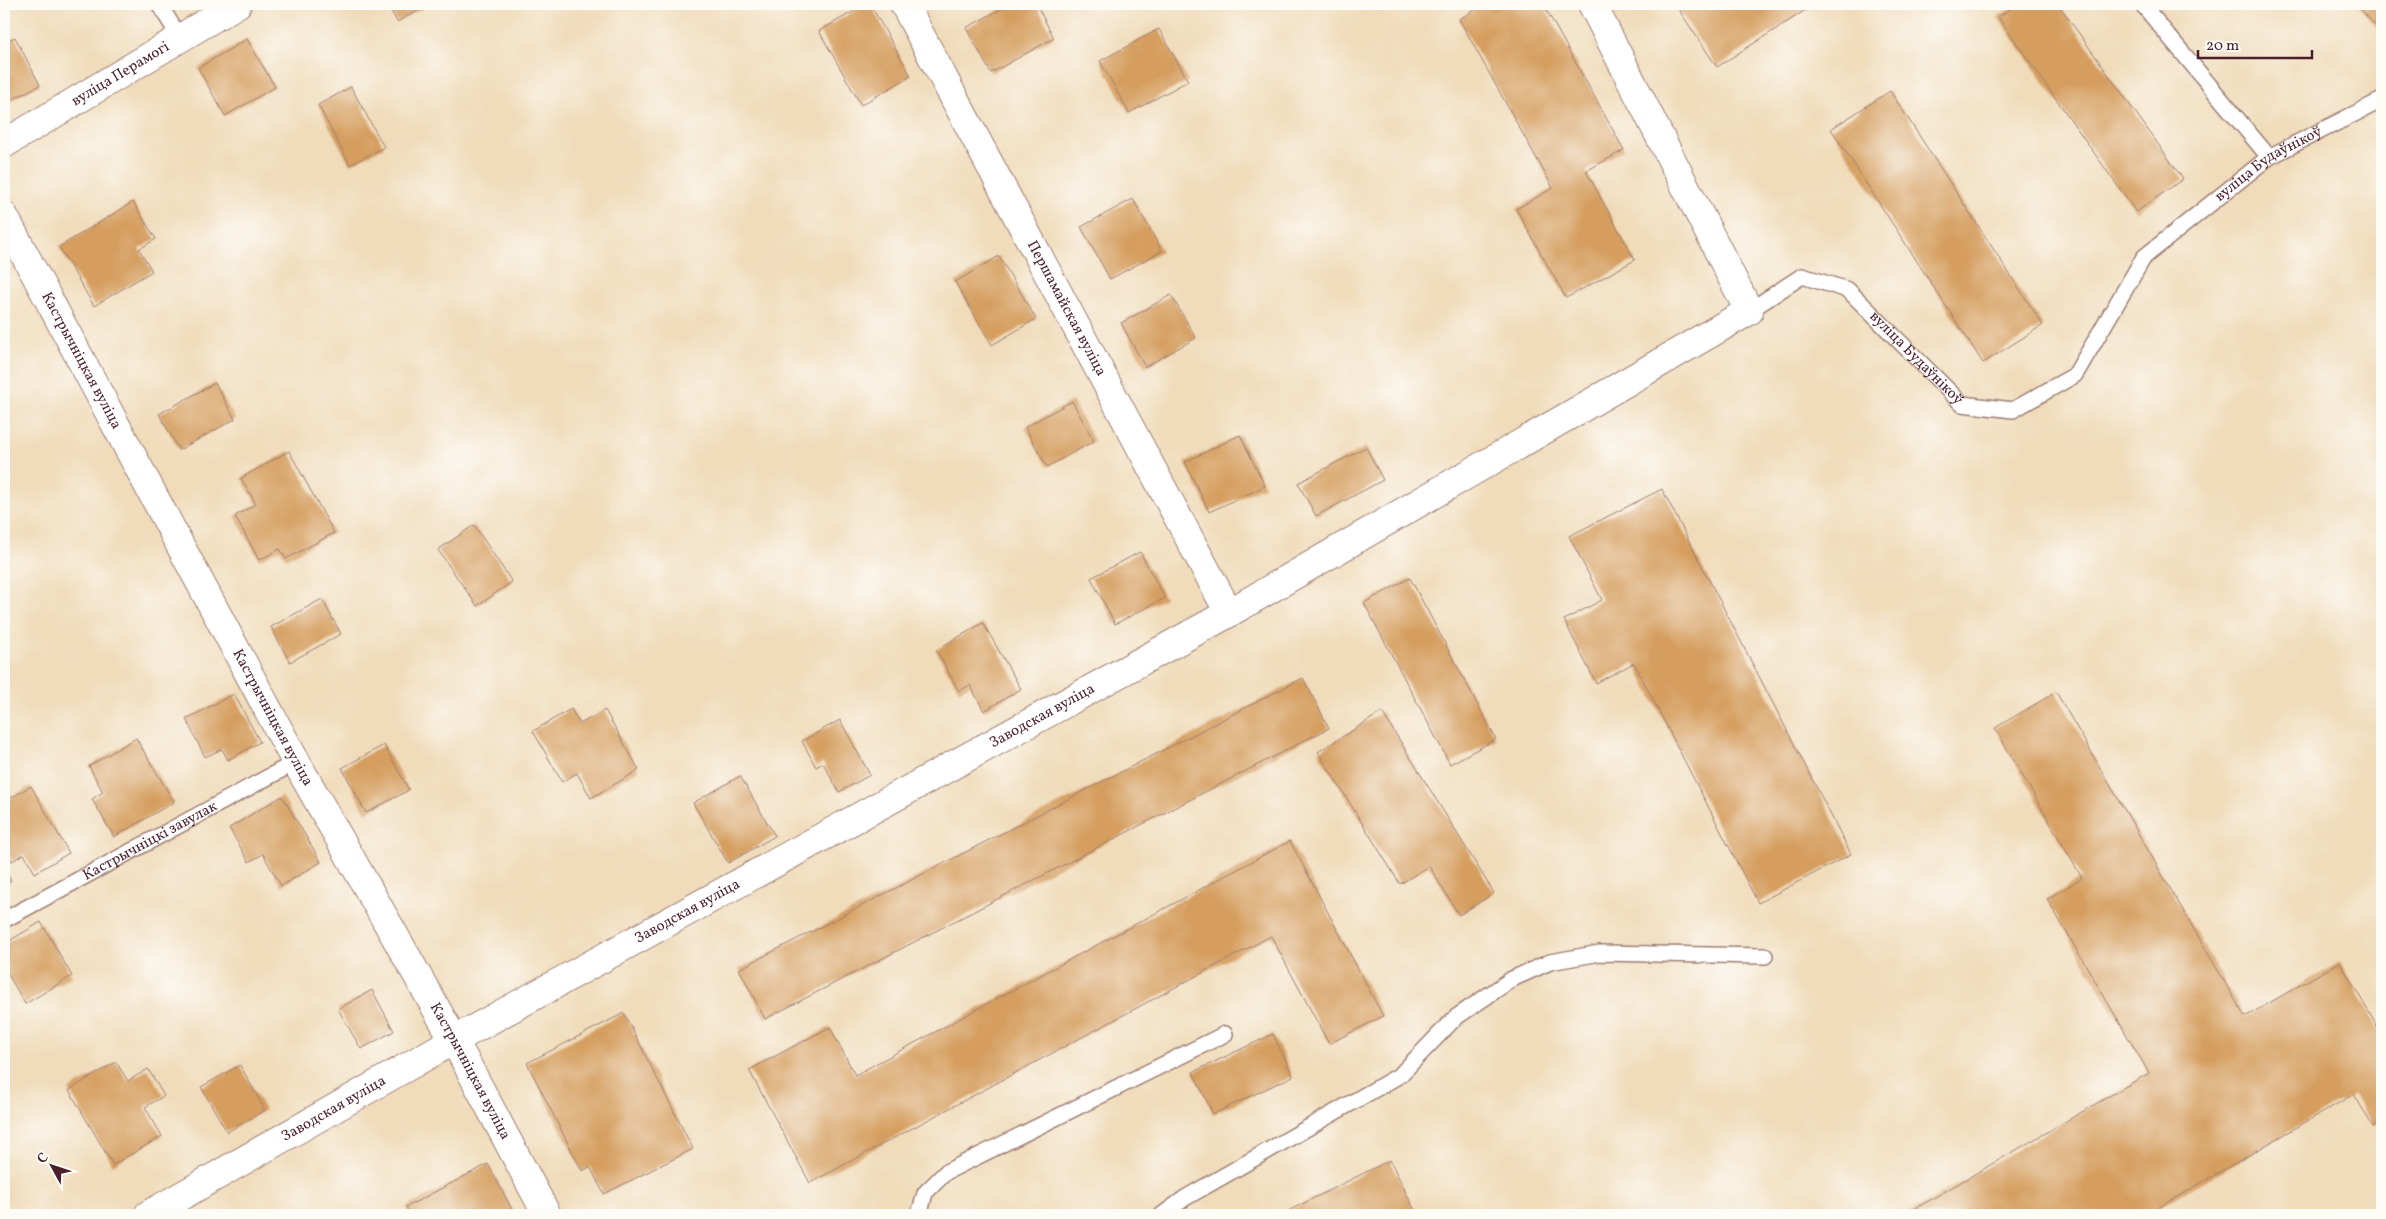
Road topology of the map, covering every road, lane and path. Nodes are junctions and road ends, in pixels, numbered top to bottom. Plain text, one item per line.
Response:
1 (159, 4) edge
2 (237, 4) edge
3 (904, 4) edge
4 (1592, 4) edge
5 (2142, 4) edge
6 (180, 38) junction
7 (2382, 100) edge
8 (4, 144) edge
9 (2269, 157) junction
10 (4, 216) edge
11 (1749, 311) junction
12 (1229, 613) junction
13 (296, 762) junction
14 (4, 920) edge
15 (1766, 956) dead end
16 (1225, 1034) dead end
17 (454, 1040) junction
18 (148, 1215) edge
19 (547, 1215) edge
20 (919, 1215) edge
21 (1162, 1215) edge

1 - 6 lane
2 - 6 street, вуліца Перамогі
3 - 12 street, Першамайская вуліца
4 - 11 street
5 - 9 lane
6 - 8 street, вуліца Перамогі
7 - 9 lane, вуліца Будаўнікоў
9 - 11 lane, вуліца Будаўнікоў
10 - 13 street, Кастрычніцкая вуліца
11 - 12 street, Заводская вуліца
12 - 17 street, Заводская вуліца
13 - 14 lane, Кастрычніцкі завулак
13 - 17 street, Кастрычніцкая вуліца
15 - 21 lane
16 - 20 lane
17 - 18 street, Заводская вуліца
17 - 19 street, Кастрычніцкая вуліца

